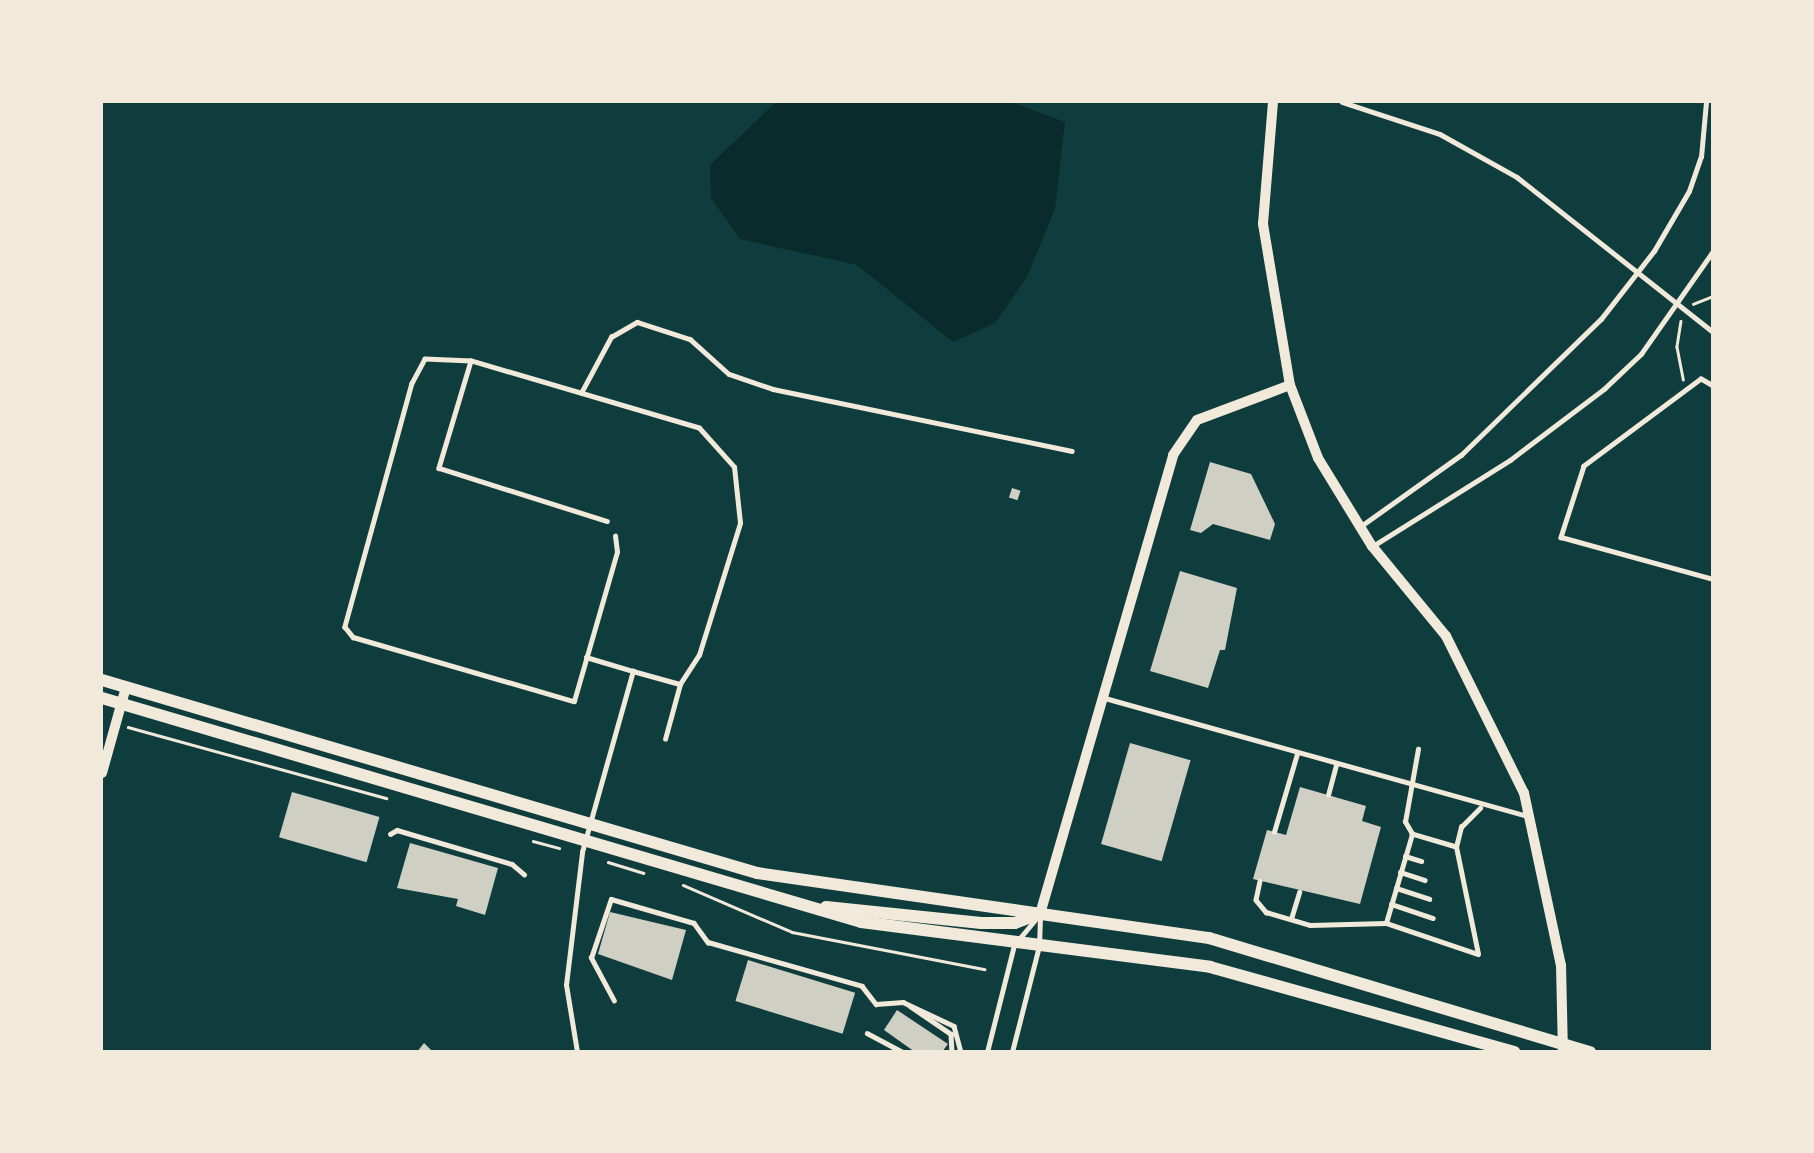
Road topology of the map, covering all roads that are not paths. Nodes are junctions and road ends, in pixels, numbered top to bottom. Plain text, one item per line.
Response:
1 (1273, 102) edge
2 (1342, 102) edge
3 (1706, 102) edge
4 (1713, 251) edge
5 (1638, 271) junction
6 (1677, 304) junction
7 (1713, 332) edge
8 (471, 361) junction
9 (1290, 385) junction
10 (1713, 386) edge
11 (581, 393) junction
12 (1072, 451) dead end
13 (607, 521) dead end
14 (1359, 527) junction
15 (615, 536) dead end
16 (1372, 546) junction
17 (1713, 579) edge
18 (586, 657) junction
19 (633, 671) junction
20 (102, 680) edge
21 (680, 684) junction
22 (126, 687) junction
23 (1101, 697) junction
24 (102, 698) edge
25 (121, 704) junction
26 (665, 739) dead end
27 (1418, 749) dead end
28 (1297, 754) junction
29 (1336, 765) junction
30 (102, 774) edge
31 (1409, 787) junction
32 (1328, 795) dead end
33 (1480, 808) junction
34 (1532, 817) junction
35 (591, 822) junction
36 (1274, 832) dead end
37 (390, 834) dead end
38 (1412, 834) junction
39 (586, 839) junction
40 (1456, 847) junction
41 (1405, 856) junction
42 (1421, 862) dead end
43 (1400, 872) junction
44 (524, 874) dead end
45 (1425, 880) dead end
46 (1260, 881) dead end
47 (1396, 888) junction
48 (1459, 890) dead end
49 (1299, 892) dead end
50 (1465, 892) junction
51 (1429, 899) dead end
52 (1391, 904) junction
53 (802, 906) junction
54 (1040, 914) junction
55 (1433, 918) dead end
56 (1291, 919) junction
57 (1386, 923) junction
58 (1014, 945) junction
59 (1039, 946) junction
60 (614, 1001) dead end
61 (910, 1005) junction
62 (867, 1033) dead end
63 (1564, 1048) edge
64 (577, 1052) edge
65 (902, 1052) edge
66 (952, 1052) edge
67 (961, 1052) edge
68 (987, 1052) edge
69 (1012, 1052) edge
70 (1514, 1052) edge
71 (1590, 1052) edge

1 - 9 street
2 - 5 lane
3 - 5 lane
4 - 6 lane
5 - 6 lane
5 - 14 lane
6 - 7 lane
6 - 16 lane
8 - 11 lane
8 - 13 lane
8 - 18 lane
9 - 14 street
9 - 23 street
10 - 17 lane
11 - 12 lane
11 - 21 lane
14 - 16 street
15 - 18 lane
16 - 34 street
18 - 19 lane
19 - 21 lane
19 - 35 lane
20 - 22 main road
21 - 26 lane
22 - 25 street
22 - 35 main road
23 - 28 lane
23 - 54 street
24 - 25 main road
25 - 30 street
25 - 39 main road
27 - 31 lane
28 - 29 lane
28 - 36 lane
29 - 31 lane
29 - 32 lane
31 - 33 lane
31 - 38 lane
33 - 34 lane
33 - 40 lane
34 - 63 street
35 - 39 lane
35 - 54 main road
37 - 44 lane
38 - 40 lane
38 - 41 lane
39 - 53 main road
39 - 64 lane
40 - 50 lane
41 - 42 lane
41 - 43 lane
43 - 45 lane
43 - 47 lane
46 - 56 lane
47 - 51 lane
47 - 52 lane
48 - 50 lane
49 - 56 lane
50 - 57 lane
52 - 55 lane
52 - 57 lane
53 - 54 main road
53 - 58 main road
54 - 58 lane
54 - 59 lane
54 - 63 main road
56 - 57 lane
58 - 59 main road
58 - 68 lane
59 - 69 lane
59 - 70 main road
60 - 61 lane
61 - 66 lane
61 - 67 lane
62 - 65 lane
63 - 71 main road

